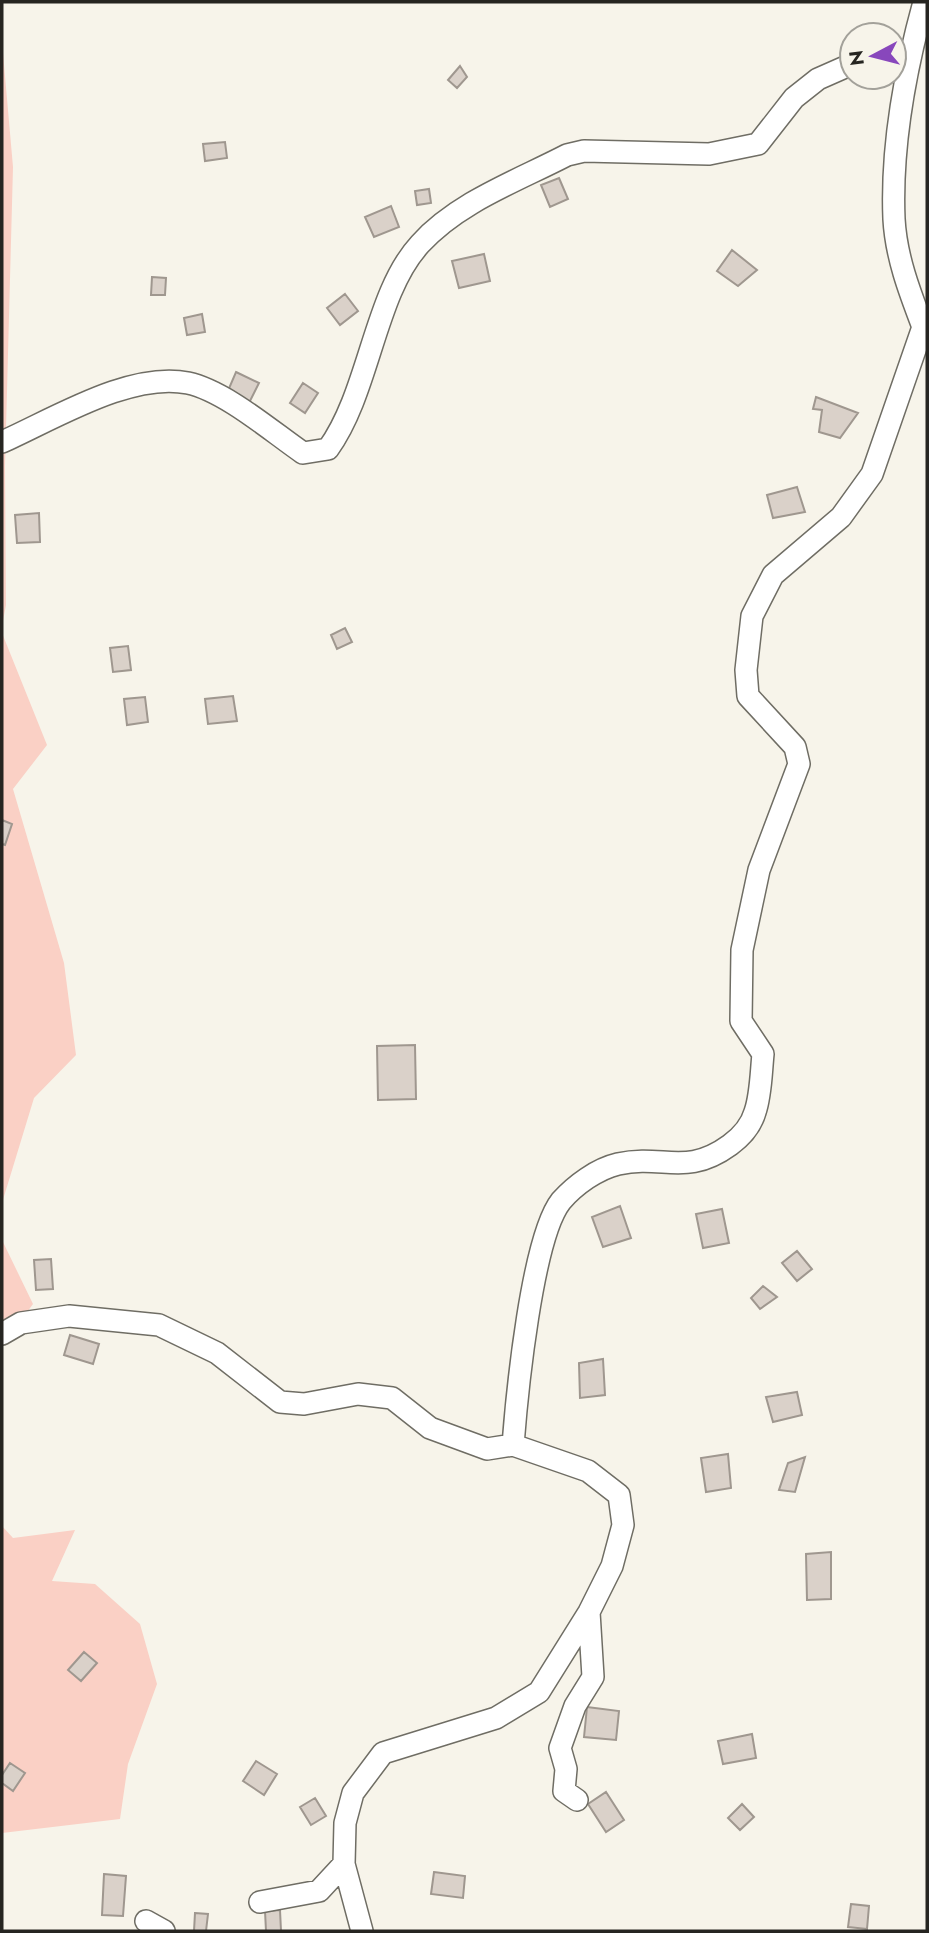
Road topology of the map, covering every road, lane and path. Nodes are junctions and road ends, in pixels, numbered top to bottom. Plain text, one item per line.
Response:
1 (924, 2) edge
2 (914, 37) junction
3 (908, 40) edge
4 (838, 70) edge
5 (925, 326) edge
6 (2, 442) edge
7 (2, 1334) edge
8 (513, 1445) junction
9 (589, 1612) junction
10 (577, 1800) dead end
11 (344, 1864) junction
12 (260, 1902) dead end
13 (362, 1931) edge

1 - 2 street
2 - 3 street
2 - 5 street
4 - 6 street
5 - 8 street
7 - 8 street
8 - 9 street
9 - 10 street
9 - 11 street
11 - 12 street
11 - 13 street

